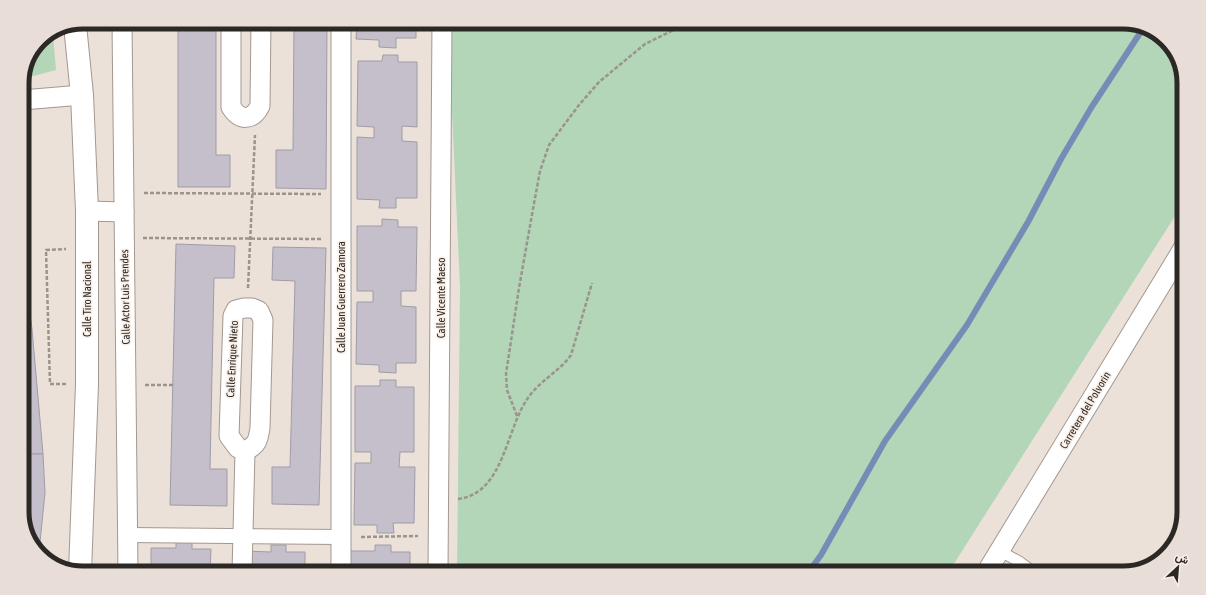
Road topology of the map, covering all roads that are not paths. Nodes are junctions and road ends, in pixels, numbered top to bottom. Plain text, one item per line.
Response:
1 (122, 29) edge
2 (231, 29) edge
3 (261, 29) edge
4 (341, 29) edge
5 (442, 29) edge
6 (75, 30) edge
7 (29, 91) edge
8 (82, 95) junction
9 (57, 97) junction
10 (29, 99) edge
11 (87, 212) junction
12 (124, 212) junction
13 (1177, 259) edge
14 (245, 451) junction
15 (128, 535) junction
16 (243, 536) junction
17 (341, 537) junction
18 (1000, 551) junction
19 (80, 566) edge
20 (128, 566) edge
21 (242, 566) edge
22 (341, 566) edge
23 (438, 566) edge
24 (990, 566) edge
25 (1025, 566) edge

1 - 12 street, Calle Actor Luis Prendes
2 - 3 street
4 - 17 street, Calle Juan Guerrero Zamora
5 - 23 street, Calle Vicente Maeso
6 - 8 main road, Calle Tiro Nacional
7 - 9 lane
8 - 9 street
8 - 11 main road, Calle Tiro Nacional
9 - 10 street
11 - 12 street
11 - 19 main road, Calle Tiro Nacional
12 - 15 street, Calle Actor Luis Prendes
13 - 18 street, Carretera del Polvorin
14 - 14 street, Calle Enrique Nieto
14 - 16 street
15 - 16 street
15 - 20 street, Calle Actor Luis Prendes
16 - 17 street
16 - 21 street
17 - 22 street, Calle Juan Guerrero Zamora
18 - 24 street, Carretera del Polvorin
18 - 25 lane

